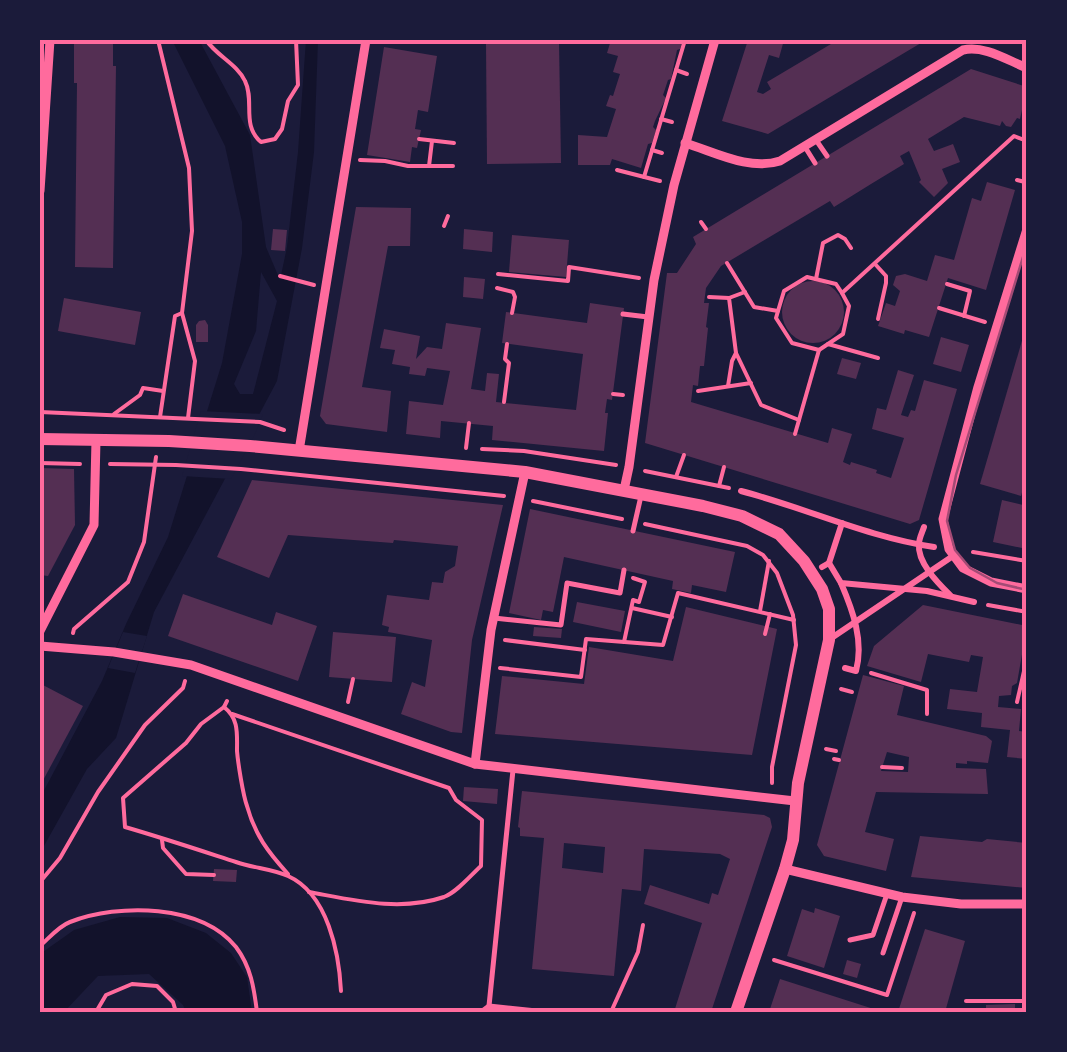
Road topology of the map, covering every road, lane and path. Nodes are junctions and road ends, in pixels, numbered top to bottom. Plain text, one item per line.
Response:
1 (158, 40) edge
2 (206, 40) edge
3 (296, 40) edge
4 (366, 40) edge
5 (685, 40) edge
6 (715, 40) edge
7 (984, 45) edge
8 (47, 46) edge
9 (1027, 68) edge
10 (676, 70) junction
11 (687, 74) dead end
12 (661, 119) junction
13 (672, 122) dead end
14 (419, 139) dead end
15 (432, 140) junction
16 (816, 140) junction
17 (1027, 140) edge
18 (454, 143) dead end
19 (686, 143) junction
20 (805, 147) junction
21 (652, 150) junction
22 (662, 154) dead end
23 (827, 156) dead end
24 (366, 162) dead end
25 (814, 163) dead end
26 (428, 166) junction
27 (453, 166) dead end
28 (618, 170) dead end
29 (644, 176) junction
30 (1018, 180) dead end
31 (1025, 182) edge
32 (674, 184) junction
33 (40, 191) edge
34 (448, 216) dead end
35 (701, 222) dead end
36 (444, 226) dead end
37 (706, 229) dead end
38 (1027, 229) edge
39 (851, 248) dead end
40 (726, 263) dead end
41 (874, 264) junction
42 (498, 274) dead end
43 (280, 276) dead end
44 (631, 276) dead end
45 (816, 279) junction
46 (298, 282) dead end
47 (946, 284) dead end
48 (497, 288) dead end
49 (745, 292) junction
50 (842, 293) junction
51 (709, 297) dead end
52 (729, 298) junction
53 (939, 308) dead end
54 (778, 311) junction
55 (182, 313) junction
56 (512, 313) dead end
57 (624, 314) dead end
58 (964, 316) junction
59 (648, 317) junction
60 (878, 319) dead end
61 (984, 322) dead end
62 (830, 341) junction
63 (507, 344) dead end
64 (819, 350) junction
65 (736, 353) junction
66 (878, 358) dead end
67 (751, 383) junction
68 (728, 386) junction
69 (163, 390) junction
70 (698, 391) dead end
71 (504, 402) dead end
72 (40, 412) edge
73 (113, 415) junction
74 (160, 417) dead end
75 (188, 418) junction
76 (799, 420) junction
77 (469, 424) dead end
78 (300, 434) junction
79 (795, 434) dead end
80 (40, 439) edge
81 (96, 440) junction
82 (500, 440) dead end
83 (527, 443) dead end
84 (550, 446) dead end
85 (466, 448) dead end
86 (157, 450) dead end
87 (499, 450) dead end
88 (584, 450) dead end
89 (299, 451) junction
90 (549, 455) junction
91 (684, 455) dead end
92 (584, 460) junction
93 (40, 463) edge
94 (96, 464) junction
95 (724, 467) dead end
96 (629, 468) junction
97 (524, 472) junction
98 (676, 477) junction
99 (719, 486) junction
100 (423, 488) junction
101 (624, 490) junction
102 (741, 491) joint
103 (476, 494) junction
104 (642, 494) junction
105 (422, 498) dead end
106 (520, 498) junction
107 (476, 503) dead end
108 (635, 521) junction
109 (842, 523) junction
110 (656, 526) junction
111 (924, 527) dead end
112 (674, 530) junction
113 (633, 531) dead end
114 (697, 534) junction
115 (655, 535) dead end
116 (672, 539) dead end
117 (695, 544) dead end
118 (918, 544) junction
119 (934, 546) dead end
120 (951, 552) junction
121 (768, 562) junction
122 (1027, 562) edge
123 (930, 571) junction
124 (624, 573) joint
125 (842, 584) junction
126 (904, 589) junction
127 (1027, 589) edge
128 (952, 597) junction
129 (974, 602) joint
130 (632, 608) junction
131 (760, 612) junction
132 (1027, 612) edge
133 (770, 614) junction
134 (672, 617) junction
135 (494, 618) junction
136 (794, 620) junction
137 (855, 623) junction
138 (40, 632) edge
139 (765, 634) dead end
140 (504, 640) dead end
141 (828, 640) junction
142 (624, 642) junction
143 (40, 646) edge
144 (68, 648) junction
145 (585, 650) junction
146 (1027, 658) edge
147 (845, 668) dead end
148 (506, 669) dead end
149 (867, 672) dead end
150 (187, 676) dead end
151 (353, 679) dead end
152 (841, 689) dead end
153 (852, 692) dead end
154 (786, 697) junction
155 (800, 701) dead end
156 (348, 702) dead end
157 (1017, 702) dead end
158 (232, 714) junction
159 (928, 714) dead end
160 (826, 749) dead end
161 (836, 751) dead end
162 (774, 762) junction
163 (474, 764) junction
164 (784, 764) dead end
165 (882, 768) dead end
166 (902, 768) dead end
167 (513, 769) junction
168 (771, 798) junction
169 (796, 801) junction
170 (162, 838) junction
171 (785, 869) junction
172 (214, 875) dead end
173 (290, 876) junction
174 (40, 882) edge
175 (309, 892) junction
176 (886, 894) junction
177 (902, 897) junction
178 (1027, 904) edge
179 (914, 914) dead end
180 (643, 925) dead end
181 (850, 940) dead end
182 (40, 946) edge
183 (755, 954) junction
184 (884, 954) dead end
185 (341, 991) dead end
186 (966, 1001) dead end
187 (1027, 1001) edge
188 (489, 1006) junction
189 (96, 1012) edge
190 (176, 1012) edge
191 (258, 1012) edge
192 (481, 1012) edge
193 (536, 1012) edge
194 (546, 1012) edge
195 (611, 1012) edge
196 (736, 1012) edge

1 - 55 path
2 - 3 path
4 - 78 street
5 - 10 path
6 - 19 street
7 - 9 street
7 - 16 street
8 - 33 street
10 - 11 path
10 - 12 path
12 - 13 path
12 - 21 path
14 - 15 path
15 - 18 path
15 - 26 path
16 - 20 street
16 - 23 lane
17 - 41 path
19 - 20 street
19 - 32 street
20 - 25 lane
21 - 22 path
21 - 29 path
24 - 26 path
26 - 27 path
28 - 29 path
29 - 32 path
30 - 31 path
32 - 59 street
34 - 36 path
35 - 37 path
38 - 120 street
39 - 45 path
40 - 49 path
41 - 50 path
41 - 60 path
42 - 44 path
43 - 46 path
45 - 50 path
45 - 54 path
47 - 58 path
48 - 56 path
49 - 52 path
49 - 54 path
50 - 62 path
51 - 52 path
52 - 65 path
53 - 58 path
54 - 64 path
55 - 69 path
55 - 75 path
57 - 59 lane
58 - 61 path
59 - 96 street
62 - 64 path
62 - 66 path
63 - 71 path
64 - 76 path
65 - 67 path
65 - 68 path
67 - 68 path
67 - 76 path
68 - 70 path
69 - 73 path
69 - 74 path
72 - 73 path
73 - 75 path
75 - 78 path
76 - 79 path
77 - 85 path
78 - 89 street
80 - 81 main road
81 - 89 main road
81 - 94 street
82 - 87 path
83 - 90 path
84 - 90 path
86 - 144 path
88 - 92 path
89 - 97 main road
90 - 92 path
91 - 98 path
92 - 96 path
93 - 94 path
94 - 100 path
94 - 138 street
95 - 99 path
96 - 98 path
96 - 101 street
97 - 101 main road
97 - 106 street
98 - 99 path
99 - 102 path
100 - 103 path
100 - 105 path
101 - 104 main road
102 - 109 street
103 - 106 path
103 - 107 path
104 - 108 lane
104 - 141 main road
106 - 108 path
106 - 135 street
108 - 110 path
108 - 113 lane
109 - 118 street
109 - 125 street
110 - 112 path
110 - 115 path
111 - 118 street
112 - 114 path
112 - 116 path
114 - 117 path
114 - 121 path
118 - 119 street
118 - 123 street
120 - 122 path
120 - 123 street
120 - 127 street
121 - 131 path
121 - 136 path
123 - 126 street
123 - 128 street
124 - 130 path
124 - 135 lane
125 - 126 street
125 - 137 street
126 - 128 street
126 - 137 street
128 - 129 street
129 - 132 path
130 - 134 path
130 - 142 path
131 - 133 path
131 - 134 path
133 - 136 path
133 - 139 path
134 - 142 path
135 - 163 street
136 - 154 path
137 - 141 street
137 - 147 street
140 - 145 path
141 - 169 main road
142 - 145 path
143 - 144 street
144 - 163 street
145 - 148 path
146 - 157 path
149 - 159 path
150 - 174 path
151 - 156 path
152 - 153 path
154 - 155 path
154 - 162 path
158 - 170 path
158 - 173 path
158 - 175 path
160 - 161 path
162 - 164 path
162 - 168 path
163 - 167 street
165 - 166 path
167 - 168 street
167 - 188 lane
168 - 169 street
169 - 171 main road
170 - 172 path
170 - 173 path
171 - 176 street
171 - 183 main road
173 - 175 path
175 - 185 path
176 - 177 street
176 - 181 lane
177 - 178 street
177 - 184 lane
179 - 183 path
180 - 195 path
182 - 191 path
183 - 196 main road
186 - 187 path
188 - 192 lane
188 - 193 lane
189 - 190 path
193 - 194 lane

